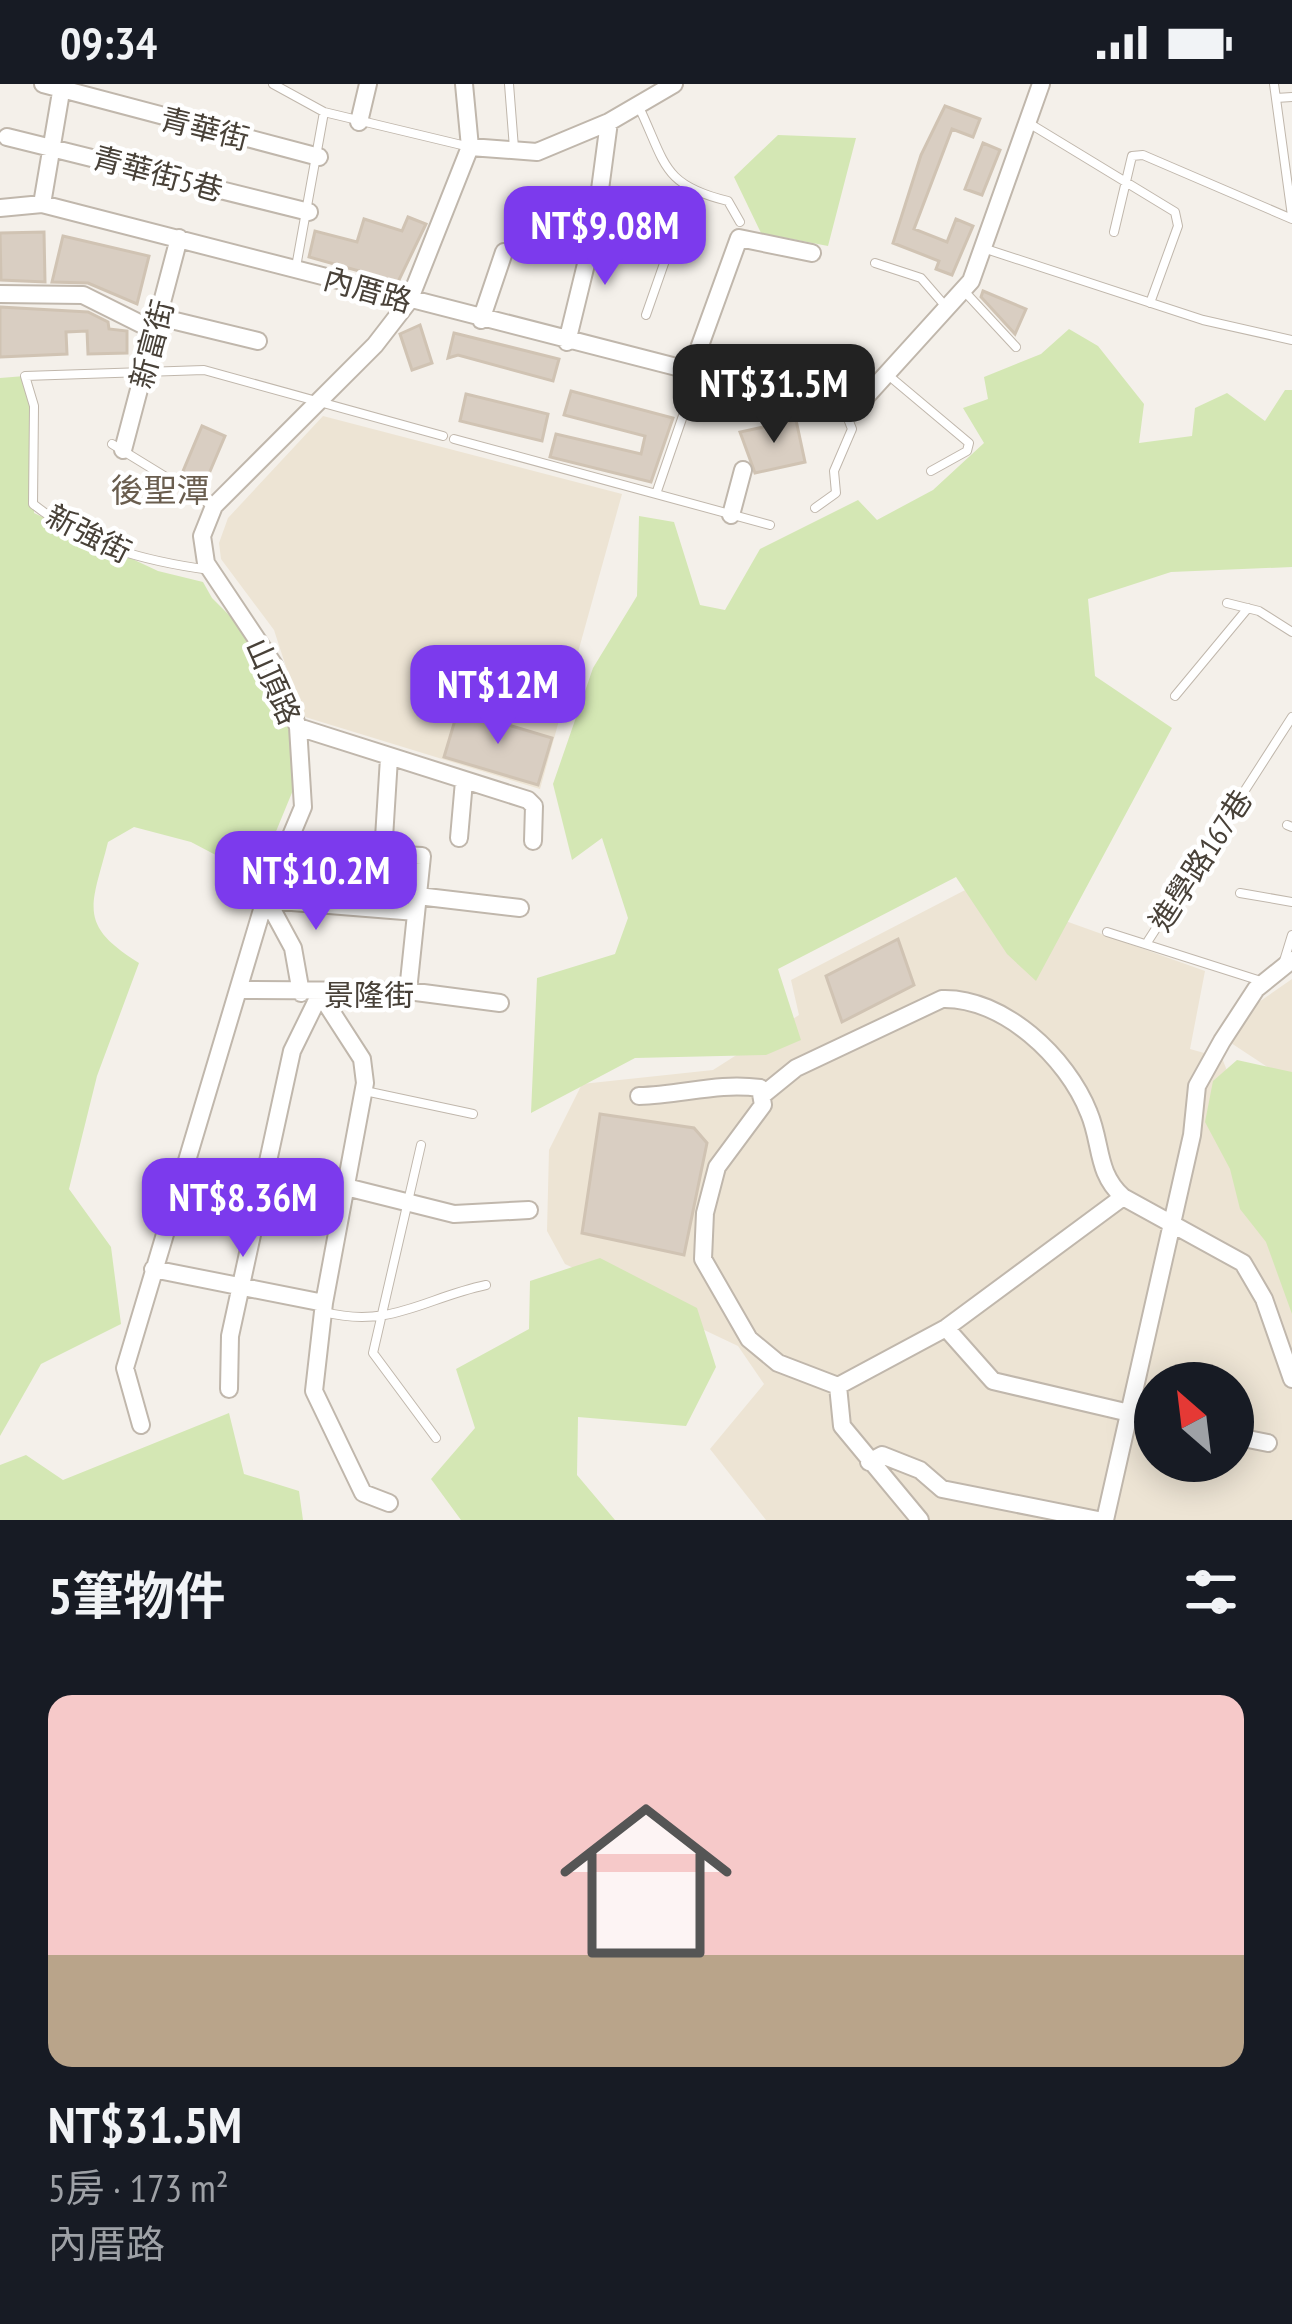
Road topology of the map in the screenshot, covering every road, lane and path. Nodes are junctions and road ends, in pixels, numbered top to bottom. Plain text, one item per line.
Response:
1 (272, 84) edge
2 (368, 84) edge
3 (464, 84) edge
4 (509, 84) edge
5 (674, 84) edge
6 (1041, 84) edge
7 (1274, 84) edge
8 (56, 87) edge
9 (1292, 97) edge
10 (1276, 98) junction
11 (638, 104) junction
12 (324, 112) junction
13 (1026, 121) junction
14 (359, 122) junction
15 (609, 122) junction
16 (7, 137) dead end
17 (51, 145) junction
18 (470, 147) junction
19 (514, 153) junction
20 (319, 157) junction
21 (1122, 180) junction
22 (688, 191) junction
23 (598, 197) dead end
24 (42, 204) junction
25 (0, 208) edge
26 (309, 212) junction
27 (1292, 218) edge
28 (596, 223) dead end
29 (740, 230) junction
30 (1114, 232) dead end
31 (179, 238) junction
32 (984, 249) junction
33 (505, 252) dead end
34 (812, 253) dead end
35 (875, 262) dead end
36 (295, 268) junction
37 (964, 291) junction
38 (0, 294) edge
39 (409, 301) junction
40 (1150, 303) junction
41 (947, 309) junction
42 (646, 315) dead end
43 (481, 320) junction
44 (157, 324) junction
45 (1292, 340) edge
46 (258, 341) dead end
47 (568, 342) junction
48 (1016, 347) dead end
49 (144, 373) junction
50 (693, 374) junction
51 (887, 374) junction
52 (317, 402) junction
53 (844, 410) junction
54 (117, 447) joint
55 (743, 470) dead end
56 (931, 471) dead end
57 (656, 494) junction
58 (214, 506) junction
59 (815, 508) dead end
60 (731, 514) junction
61 (770, 525) dead end
62 (212, 570) junction
63 (1227, 602) dead end
64 (1248, 608) junction
65 (1292, 632) edge
66 (1174, 696) dead end
67 (1291, 722) edge
68 (298, 727) junction
69 (389, 758) junction
70 (464, 781) junction
71 (458, 838) dead end
72 (533, 841) dead end
73 (1240, 893) dead end
74 (267, 900) junction
75 (1292, 902) edge
76 (417, 904) junction
77 (520, 908) dead end
78 (1106, 932) dead end
79 (1292, 935) edge
80 (1148, 941) junction
81 (1287, 964) edge
82 (1264, 982) junction
83 (238, 990) junction
84 (408, 991) junction
85 (310, 994) junction
86 (500, 1003) dead end
87 (364, 1090) junction
88 (764, 1094) junction
89 (639, 1096) dead end
90 (473, 1114) dead end
91 (421, 1145) dead end
92 (346, 1187) junction
93 (1124, 1197) junction
94 (408, 1202) junction
95 (529, 1210) dead end
96 (1170, 1226) junction
97 (153, 1269) junction
98 (486, 1285) dead end
99 (241, 1287) junction
100 (323, 1307) junction
101 (384, 1318) junction
102 (946, 1328) junction
103 (1292, 1379) edge
104 (838, 1387) junction
105 (229, 1389) dead end
106 (1130, 1414) junction
107 (1134, 1415) edge
108 (141, 1425) dead end
109 (436, 1438) dead end
110 (1254, 1440) edge
111 (1268, 1443) dead end
112 (869, 1462) junction
113 (389, 1503) dead end
114 (920, 1520) edge
115 (1102, 1520) edge

1 - 12 lane
2 - 14 street
3 - 18 street
4 - 19 lane
5 - 11 street
6 - 13 street
7 - 10 lane
8 - 17 street, 青華街
8 - 20 street, 青華街
9 - 10 lane
10 - 27 lane
11 - 15 street
11 - 22 lane
12 - 14 lane
12 - 20 lane
13 - 21 lane
13 - 32 street
14 - 18 lane
15 - 19 street
15 - 23 street
16 - 17 street, 青華街5巷
17 - 24 street, 青華街
17 - 26 street, 青華街5巷
18 - 19 street
18 - 39 street
20 - 26 lane
21 - 27 lane
21 - 30 lane
21 - 40 lane
22 - 29 lane
22 - 42 lane
24 - 25 street, 內厝路
24 - 31 street, 內厝路
26 - 36 lane
28 - 47 street
29 - 34 street
29 - 50 street
31 - 36 street, 內厝路
31 - 44 street, 新富街
32 - 37 street
32 - 40 lane
33 - 43 street
35 - 41 lane
36 - 39 street, 內厝路
37 - 41 street
37 - 48 lane
38 - 44 street
39 - 43 street, 內厝路
39 - 52 street
40 - 45 lane
41 - 51 street
43 - 47 street, 內厝路
44 - 46 street
44 - 49 street, 新富街
47 - 50 street, 內厝路
49 - 52 lane, 新強街
49 - 54 street, 新富街
49 - 62 lane, 新強街
50 - 53 street, 內厝路
50 - 57 lane
51 - 53 street
51 - 56 lane
52 - 57 lane, 新強街
52 - 58 street
53 - 59 lane
54 - 58 lane
55 - 60 street
57 - 60 lane, 新強街
58 - 62 street
60 - 61 lane, 新強街
62 - 68 street, 山頂路
63 - 64 lane
64 - 65 lane
64 - 66 lane
67 - 80 lane, 進學路167巷
68 - 69 street
68 - 74 street, 山頂路
69 - 70 street
69 - 76 street
70 - 71 street
70 - 72 street
73 - 75 lane
74 - 76 street
74 - 83 street, 山頂路
74 - 85 street
76 - 77 street
76 - 84 street
78 - 80 lane
79 - 81 lane
80 - 82 lane
81 - 82 street
82 - 96 street
83 - 85 street, 景隆街
83 - 97 street, 山頂路
84 - 85 street, 景隆街
84 - 86 street, 景隆街
85 - 87 street
85 - 99 street
87 - 90 lane
87 - 92 street
88 - 89 street
88 - 93 street
88 - 104 street
91 - 94 lane
92 - 94 street
92 - 100 street
93 - 96 street
93 - 102 street
94 - 95 street
94 - 101 lane
96 - 103 street
96 - 106 street
97 - 99 street
97 - 108 street, 山頂路
98 - 101 lane
99 - 100 street
99 - 105 street
100 - 101 lane
100 - 113 street
101 - 109 lane
102 - 104 street
102 - 106 street
104 - 112 street
106 - 107 street
106 - 115 street
110 - 111 street
112 - 114 street
112 - 115 street

